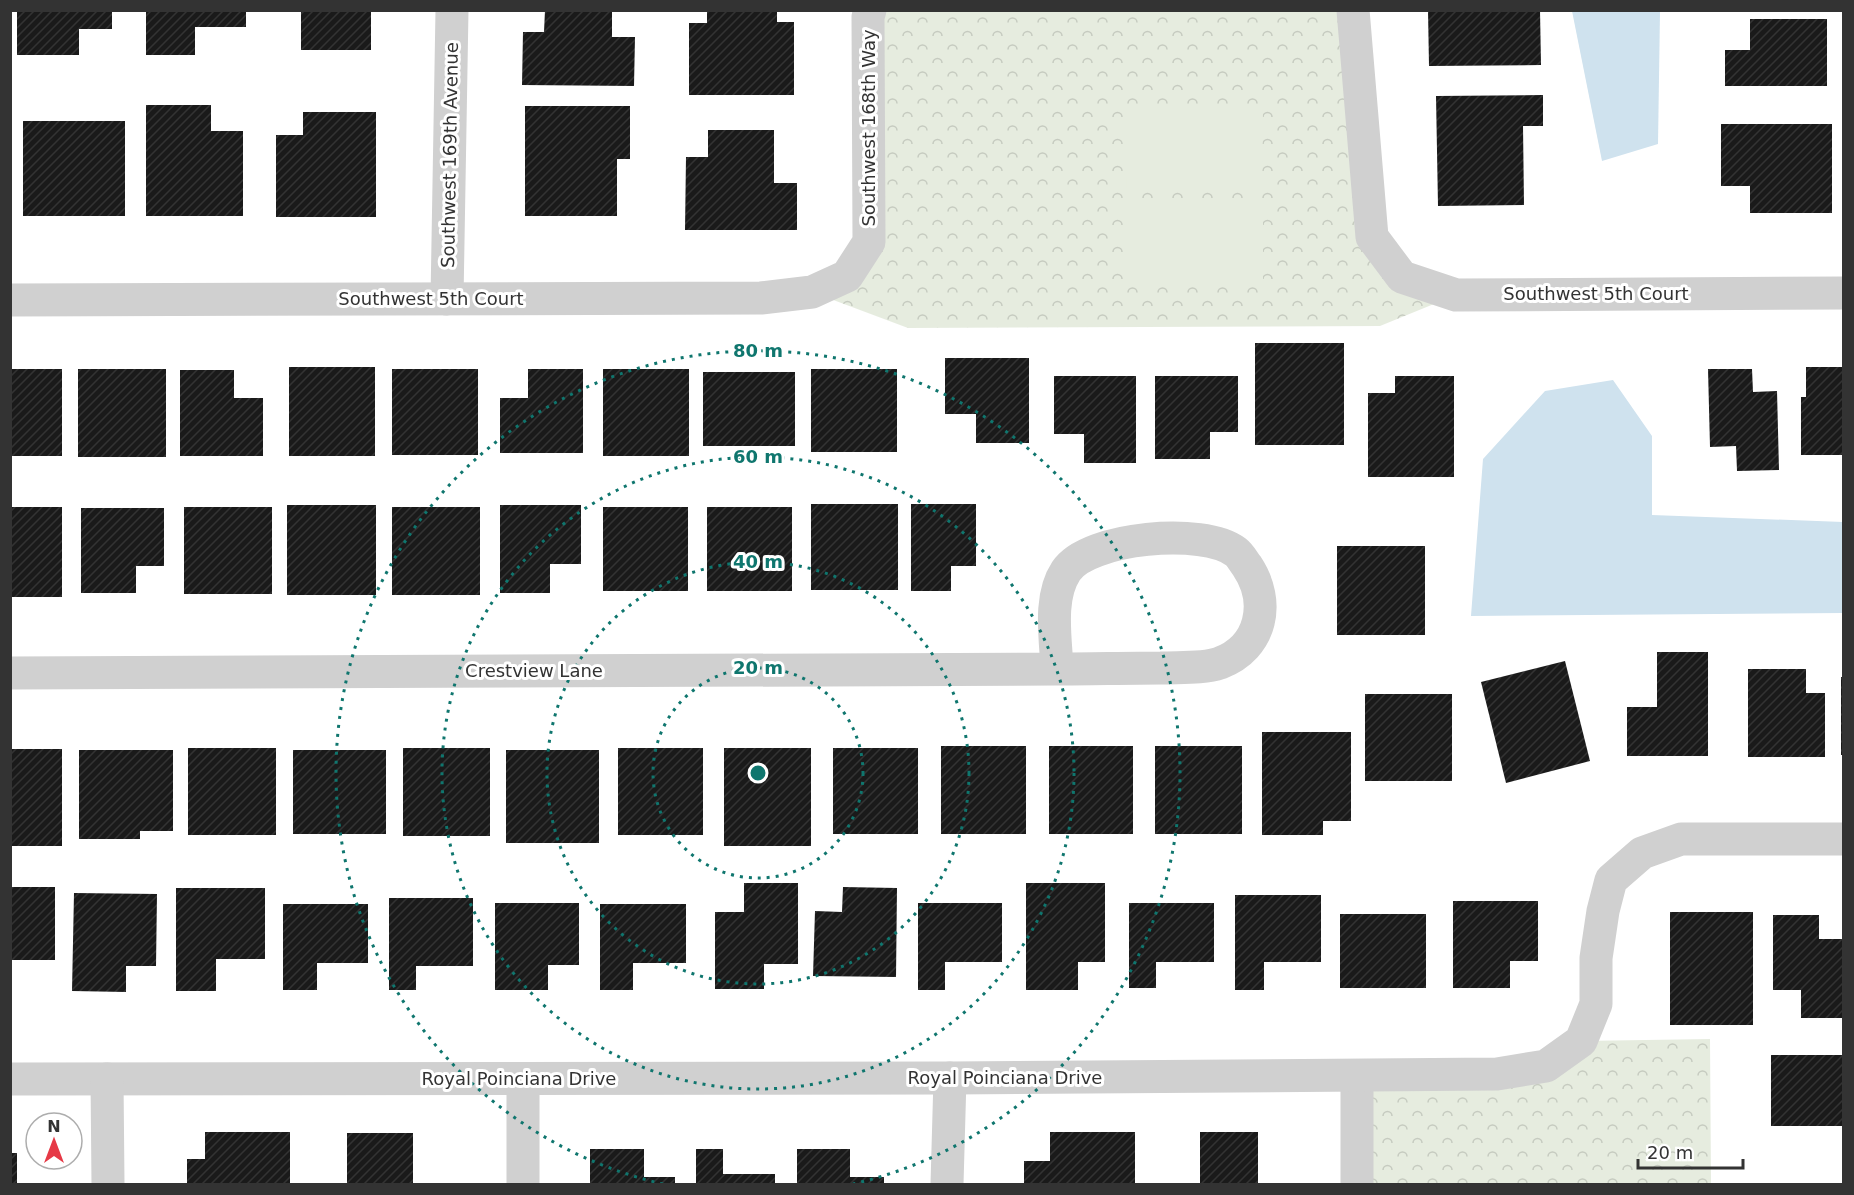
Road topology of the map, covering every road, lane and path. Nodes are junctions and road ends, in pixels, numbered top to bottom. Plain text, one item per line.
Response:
1 (452, 10) edge
2 (870, 10) edge
3 (1353, 10) edge
4 (847, 276) joint
5 (1844, 294) edge
6 (447, 299) junction
7 (10, 300) edge
8 (1057, 669) junction
9 (10, 673) edge
10 (1844, 839) edge
11 (1357, 1076) junction
12 (950, 1078) junction
13 (10, 1079) edge
14 (107, 1079) junction
15 (523, 1079) junction
16 (108, 1185) edge
17 (523, 1185) edge
18 (947, 1185) edge
19 (1357, 1185) edge

1 - 6 street, Southwest 169th Avenue
2 - 4 street, Southwest 168th Way
3 - 5 street, Southwest 5th Court
4 - 6 street, Southwest 5th Court
6 - 7 street, Southwest 5th Court
8 - 8 street, Crestview Lane
8 - 9 street, Crestview Lane
10 - 11 street, Royal Poinciana Drive
11 - 12 street, Royal Poinciana Drive
11 - 19 street
12 - 15 street, Royal Poinciana Drive
12 - 18 street
13 - 14 street, Royal Poinciana Drive
14 - 15 street, Royal Poinciana Drive
14 - 16 street
15 - 17 street

